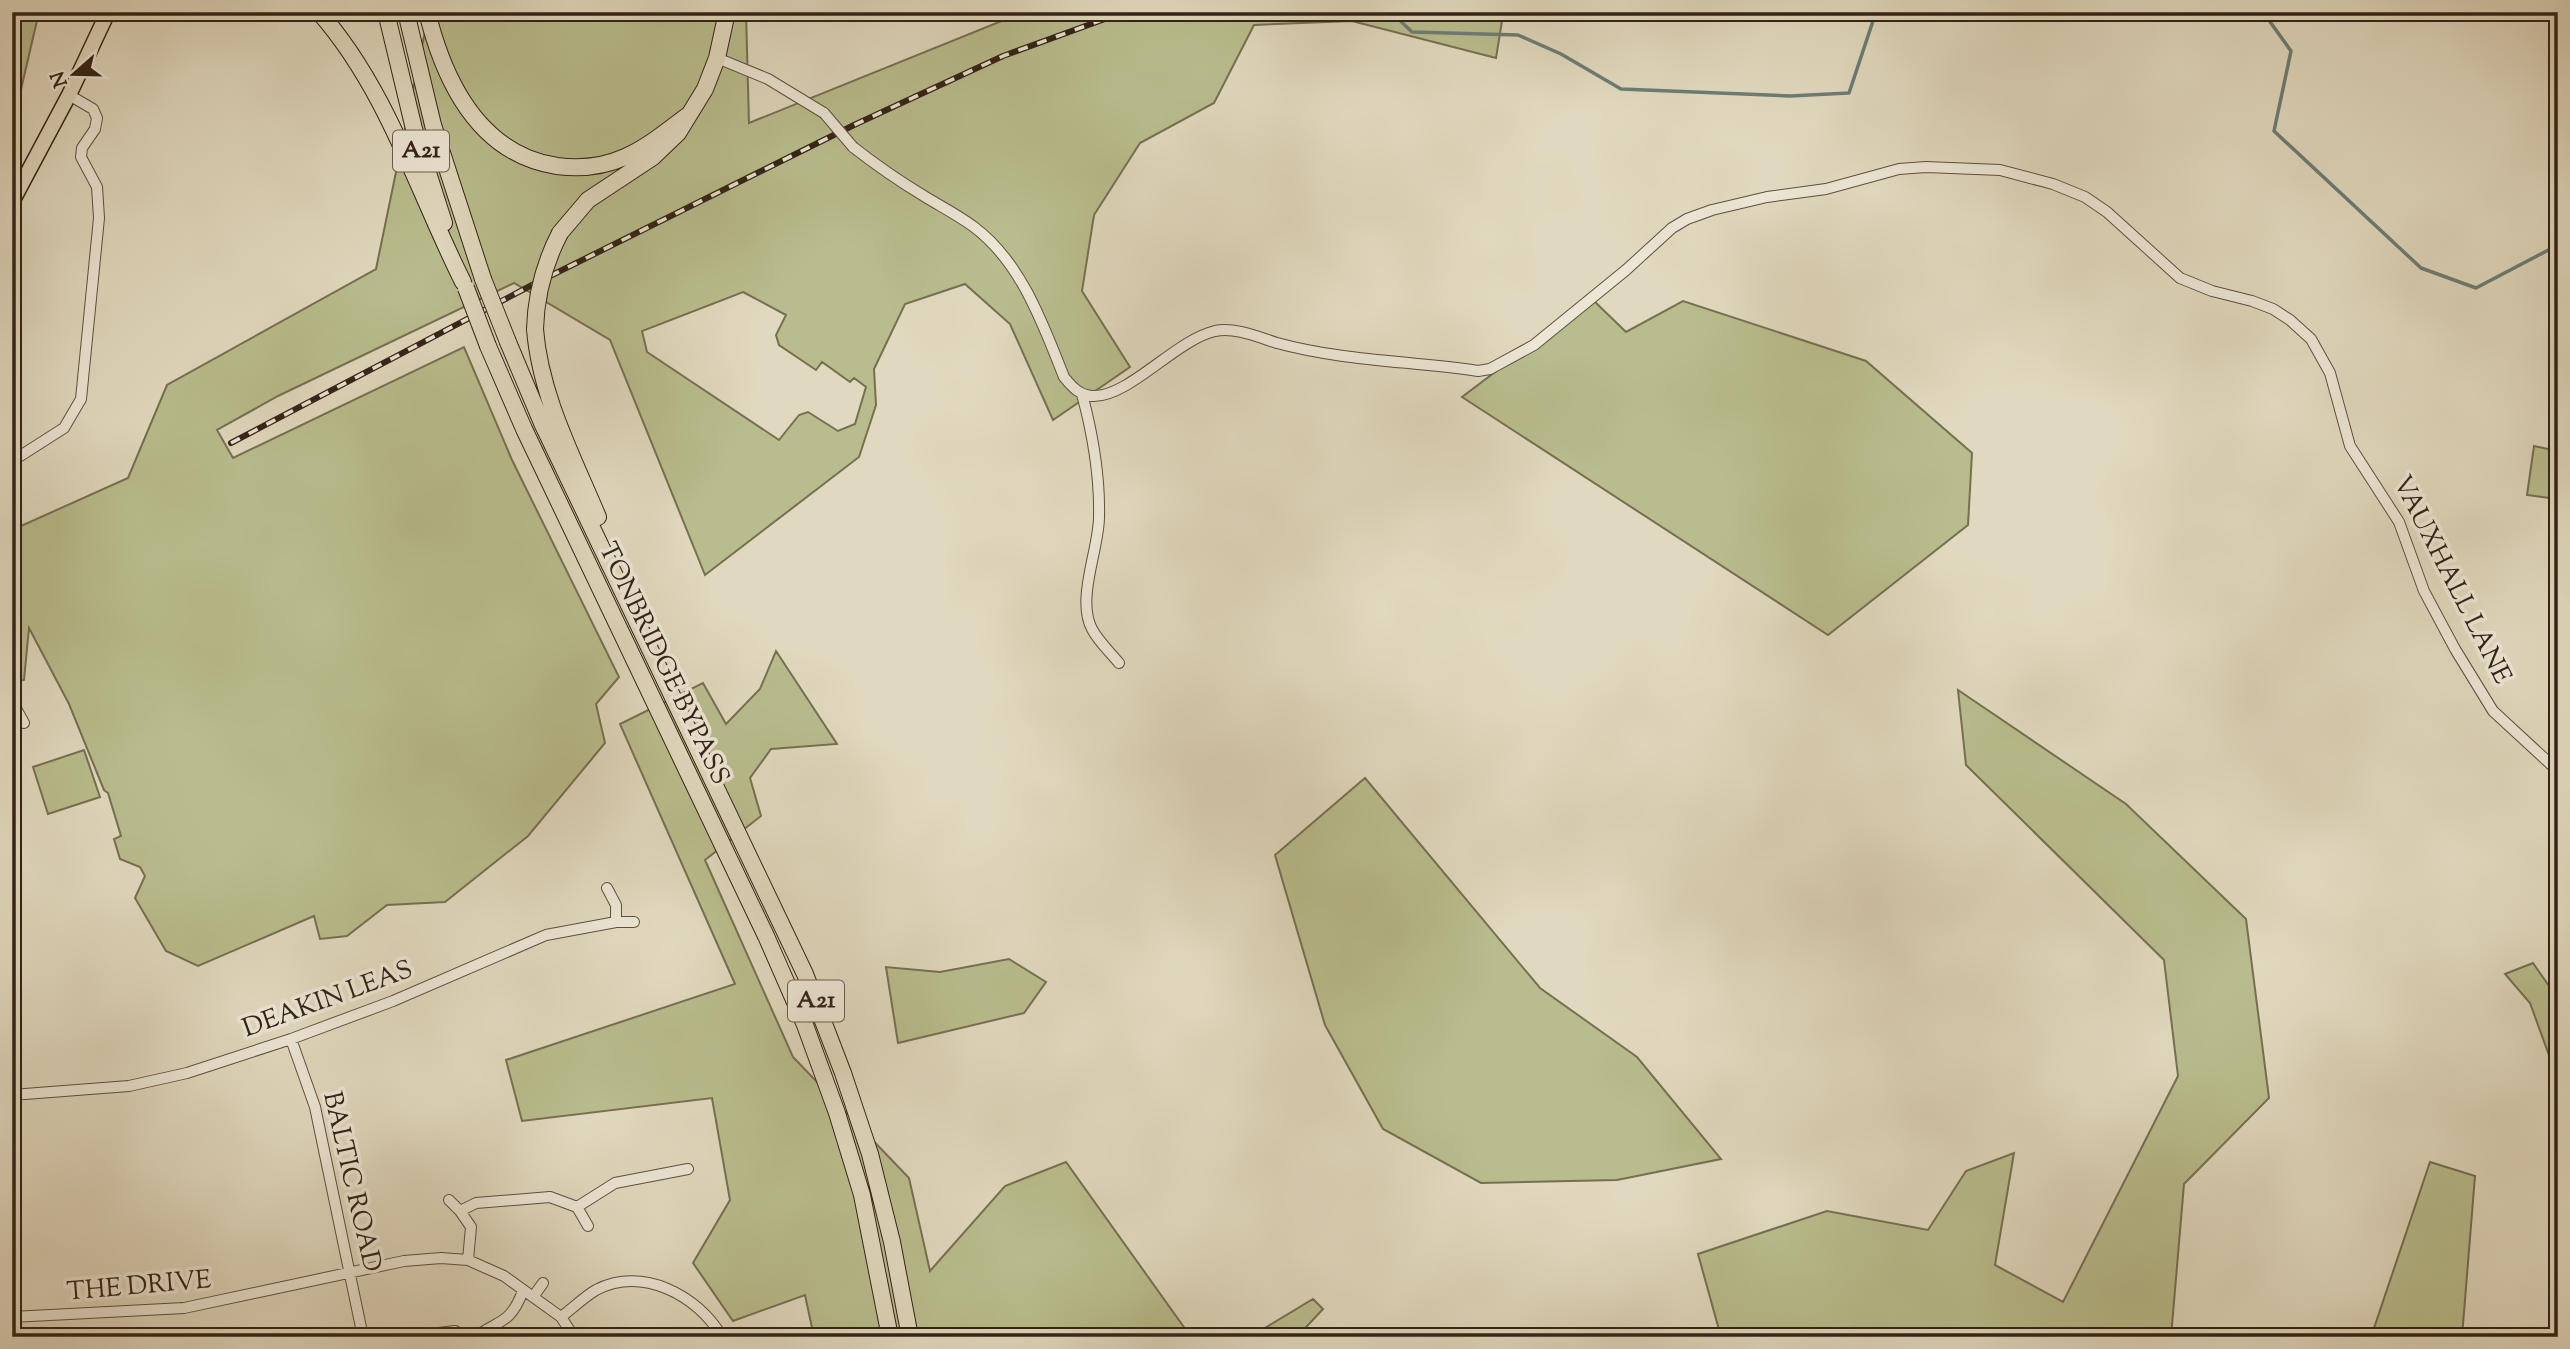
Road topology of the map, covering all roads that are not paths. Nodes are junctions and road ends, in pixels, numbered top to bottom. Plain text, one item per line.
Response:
1 (108, 12) edge
2 (319, 12) edge
3 (386, 12) edge
4 (406, 12) edge
5 (427, 12) edge
6 (726, 12) edge
7 (717, 58) junction
8 (69, 95) junction
9 (687, 116) junction
10 (12, 202) edge
11 (464, 285) junction
12 (1082, 394) junction
13 (12, 453) edge
14 (656, 662) junction
15 (1119, 663) dead end
16 (13, 703) edge
17 (23, 723) dead end
18 (2558, 771) edge
19 (607, 888) dead end
20 (616, 922) junction
21 (634, 922) dead end
22 (291, 1039) junction
23 (12, 1095) edge
24 (688, 1169) dead end
25 (449, 1200) dead end
26 (577, 1207) junction
27 (460, 1211) junction
28 (588, 1226) dead end
29 (468, 1260) junction
30 (350, 1273) junction
31 (544, 1283) dead end
32 (523, 1291) junction
33 (533, 1297) junction
34 (12, 1317) edge
35 (561, 1317) junction
36 (430, 1334) dead end
37 (363, 1337) edge
38 (465, 1337) edge
39 (475, 1337) edge
40 (575, 1337) edge
41 (722, 1337) edge
42 (746, 1337) edge
43 (757, 1337) edge
44 (890, 1337) edge
45 (910, 1337) edge

1 - 8 main road
2 - 11 highway
3 - 11 highway, TONBRIDGE BYPASS / A21
4 - 14 highway, TONBRIDGE BYPASS / A21, bridge
5 - 9 highway
6 - 7 highway
7 - 9 highway
7 - 12 street, bridge
8 - 10 main road
8 - 13 street
9 - 14 highway, bridge
11 - 44 highway, TONBRIDGE BYPASS / A21, bridge
12 - 15 street
12 - 18 street, VAUXHALL LANE
14 - 45 highway, TONBRIDGE BYPASS / A21
16 - 17 street
19 - 20 street
20 - 21 street, DEAKIN LEAS
20 - 22 street, DEAKIN LEAS
22 - 23 street, DEAKIN LEAS
22 - 30 street, BALTIC ROAD
24 - 26 street
25 - 27 street
26 - 27 street
26 - 28 street
27 - 29 street
29 - 30 street, THE DRIVE
29 - 32 street
30 - 34 street, THE DRIVE
30 - 37 street, BALTIC ROAD
31 - 33 street
32 - 33 street
32 - 39 street
33 - 35 street
35 - 40 street
35 - 41 street
36 - 38 street
42 - 43 street

